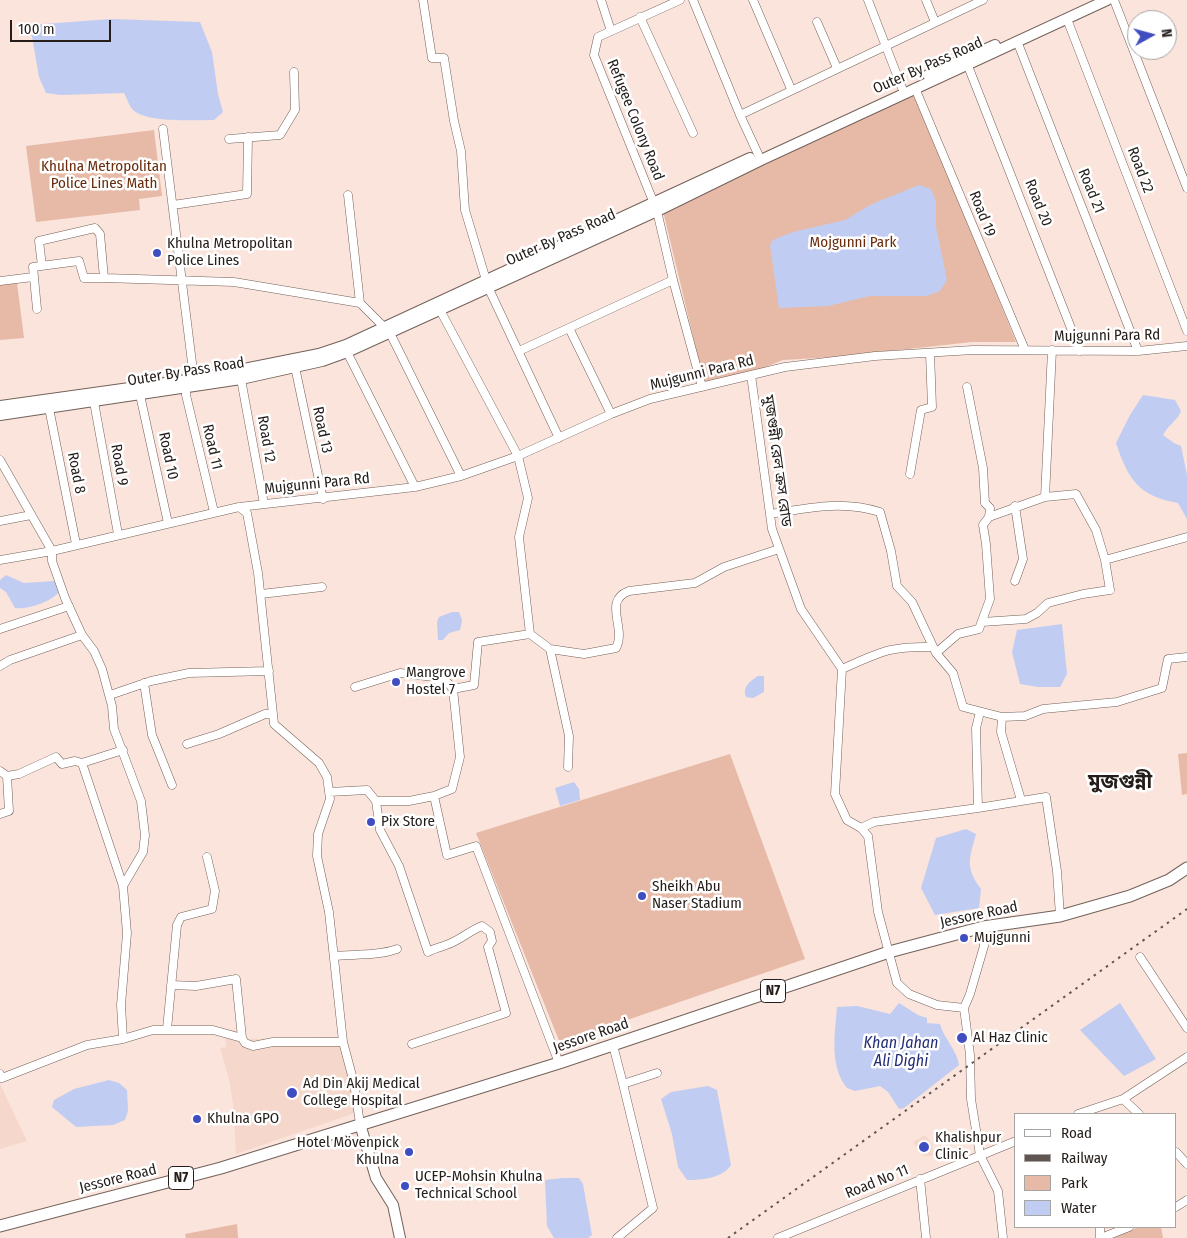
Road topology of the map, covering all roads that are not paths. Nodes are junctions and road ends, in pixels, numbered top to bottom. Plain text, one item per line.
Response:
1 (423, 0) edge
2 (601, 0) edge
3 (680, 0) edge
4 (693, 0) edge
5 (753, 0) edge
6 (868, 0) edge
7 (926, 0) edge
8 (983, 0) edge
9 (1091, 0) edge
10 (1107, 0) edge
11 (1114, 0) edge
12 (640, 17) junction
13 (1067, 19) junction
14 (817, 22) dead end
15 (935, 22) junction
16 (611, 31) junction
17 (1016, 41) junction
18 (886, 45) junction
19 (968, 66) junction
20 (837, 68) junction
21 (294, 72) dead end
22 (902, 88) junction
23 (915, 88) junction
24 (791, 89) junction
25 (740, 115) junction
26 (162, 129) dead end
27 (693, 133) dead end
28 (248, 137) junction
29 (229, 139) dead end
30 (758, 154) junction
31 (1187, 188) edge
32 (348, 194) dead end
33 (173, 205) junction
34 (655, 207) junction
35 (42, 266) junction
36 (33, 277) junction
37 (104, 278) junction
38 (672, 280) junction
39 (0, 281) edge
40 (183, 281) junction
41 (487, 284) junction
42 (360, 303) junction
43 (37, 308) dead end
44 (440, 310) junction
45 (569, 328) junction
46 (387, 330) junction
47 (1187, 331) edge
48 (1187, 346) edge
49 (1024, 350) junction
50 (1052, 350) junction
51 (519, 351) junction
52 (1080, 351) junction
53 (1138, 351) junction
54 (347, 352) junction
55 (930, 353) junction
56 (295, 368) junction
57 (751, 374) junction
58 (194, 379) junction
59 (241, 379) junction
60 (186, 387) junction
61 (702, 387) junction
62 (967, 387) dead end
63 (140, 395) junction
64 (94, 402) junction
65 (0, 406) edge
66 (49, 408) junction
67 (611, 414) junction
68 (0, 415) edge
69 (559, 438) junction
70 (518, 456) junction
71 (0, 460) edge
72 (3, 473) edge
73 (910, 474) dead end
74 (461, 476) junction
75 (415, 487) junction
76 (1046, 497) junction
77 (323, 499) junction
78 (264, 504) junction
79 (1015, 506) junction
80 (239, 507) junction
81 (214, 512) junction
82 (770, 514) junction
83 (31, 515) junction
84 (989, 517) junction
85 (0, 520) edge
86 (168, 523) junction
87 (118, 534) junction
88 (1187, 536) edge
89 (76, 544) junction
90 (779, 549) junction
91 (52, 551) junction
92 (0, 560) edge
93 (1104, 560) junction
94 (1015, 581) dead end
95 (322, 587) dead end
96 (261, 594) junction
97 (69, 606) junction
98 (982, 622) junction
99 (0, 629) edge
100 (530, 634) junction
101 (82, 636) junction
102 (550, 649) junction
103 (934, 650) junction
104 (1187, 657) edge
105 (0, 666) edge
106 (842, 669) junction
107 (269, 671) junction
108 (144, 683) junction
109 (355, 687) dead end
110 (453, 689) junction
111 (110, 695) junction
112 (980, 712) junction
113 (272, 714) junction
114 (1002, 717) junction
115 (187, 744) dead end
116 (123, 750) junction
117 (82, 763) junction
118 (568, 766) dead end
119 (4, 774) edge
120 (172, 785) dead end
121 (330, 792) junction
122 (434, 796) junction
123 (1021, 800) junction
124 (376, 801) junction
125 (978, 808) junction
126 (0, 814) edge
127 (861, 828) junction
128 (207, 857) dead end
129 (1187, 868) edge
130 (123, 886) junction
131 (1060, 916) junction
132 (983, 927) junction
133 (397, 948) dead end
134 (889, 952) junction
135 (334, 956) junction
136 (1140, 957) dead end
137 (171, 984) junction
138 (964, 1008) junction
139 (1187, 1028) edge
140 (167, 1029) junction
141 (242, 1038) junction
142 (123, 1039) junction
143 (342, 1042) junction
144 (412, 1044) dead end
145 (613, 1045) junction
146 (1187, 1057) edge
147 (559, 1063) junction
148 (657, 1073) dead end
149 (0, 1074) edge
150 (623, 1084) junction
151 (1123, 1099) junction
152 (1082, 1113) edge
153 (1137, 1113) edge
154 (360, 1124) junction
155 (1014, 1142) edge
156 (1177, 1153) edge
157 (980, 1155) junction
158 (1187, 1164) edge
159 (920, 1179) junction
160 (0, 1226) edge
161 (1126, 1228) edge
162 (400, 1238) edge
163 (617, 1238) edge
164 (778, 1238) edge
165 (926, 1238) edge
166 (1003, 1238) edge
167 (1101, 1238) edge

1 - 41 street
2 - 16 street
3 - 12 street, Refugee Colony Road
4 - 25 street
5 - 24 street
6 - 18 street
7 - 15 street
8 - 15 street
9 - 22 main road, Outer By Pass Road
10 - 13 main road, Outer By Pass Road
11 - 31 street
12 - 16 street, Refugee Colony Road
12 - 27 street
13 - 17 main road, Outer By Pass Road
13 - 47 street, Road 22
14 - 20 street
15 - 18 street
16 - 34 street, Refugee Colony Road
17 - 19 main road, Outer By Pass Road
17 - 53 street, Road 21
18 - 20 street
18 - 22 street
19 - 23 main road, Outer By Pass Road
19 - 52 street, Road 20
20 - 24 street
21 - 28 street
22 - 30 main road, Outer By Pass Road
23 - 34 main road, Outer By Pass Road
23 - 49 street, Road 19
24 - 25 street
25 - 30 street
26 - 33 street
28 - 29 street
28 - 33 street
30 - 34 main road, Outer By Pass Road
32 - 42 street
33 - 40 street
34 - 38 street
34 - 41 main road, Outer By Pass Road
35 - 36 street
35 - 37 street
35 - 37 street
36 - 39 street
36 - 43 street
37 - 40 street
38 - 45 street
38 - 61 street
40 - 42 street
40 - 58 street
41 - 44 main road, Outer By Pass Road
41 - 46 main road, Outer By Pass Road
41 - 51 street
42 - 46 street
44 - 46 main road, Outer By Pass Road
44 - 70 street
45 - 51 street
45 - 67 street
46 - 54 main road, Outer By Pass Road
46 - 58 main road, Outer By Pass Road
46 - 74 street
48 - 53 street, Mujgunni Para Rd
49 - 50 street, Mujgunni Para Rd
49 - 55 street, Mujgunni Para Rd
50 - 52 street, Mujgunni Para Rd
50 - 76 street
51 - 69 street
52 - 53 street, Mujgunni Para Rd
54 - 56 main road, Outer By Pass Road
54 - 75 street
55 - 57 street, Mujgunni Para Rd
55 - 73 street
56 - 59 main road, Outer By Pass Road
56 - 77 street, Road 13
57 - 61 street, Mujgunni Para Rd
57 - 82 street, মুজগুন্নী রেল ক্রস রোড
58 - 65 main road, Outer By Pass Road
59 - 60 main road, Outer By Pass Road
59 - 78 street, Road 12
60 - 63 main road, Outer By Pass Road
60 - 81 street, Road 11
61 - 67 street, Mujgunni Para Rd
62 - 84 street
63 - 64 main road, Outer By Pass Road
63 - 86 street, Road 10
64 - 66 main road, Outer By Pass Road
64 - 87 street, Road 9
66 - 68 main road, Outer By Pass Road
66 - 89 street, Road 8
67 - 69 street, Mujgunni Para Rd
69 - 70 street, Mujgunni Para Rd
70 - 74 street, Mujgunni Para Rd
70 - 100 street
71 - 72 street
72 - 83 street
74 - 75 street, Mujgunni Para Rd
75 - 77 street, Mujgunni Para Rd
76 - 79 street
76 - 93 street
77 - 78 street, Mujgunni Para Rd
78 - 80 street, Mujgunni Para Rd
79 - 84 street
79 - 94 street
80 - 81 street, Mujgunni Para Rd
80 - 96 street
81 - 86 street, Mujgunni Para Rd
82 - 90 street, মুজগুন্নী রেল ক্রস রোড
82 - 103 street
83 - 85 street
83 - 91 street
84 - 98 street
86 - 87 street, Mujgunni Para Rd
87 - 89 street, Mujgunni Para Rd
88 - 93 street
89 - 91 street, Mujgunni Para Rd
90 - 102 street
90 - 106 street, মুজগুন্নী রেল ক্রস রোড
91 - 92 street, Mujgunni Para Rd
91 - 97 street
93 - 98 street
95 - 96 street
96 - 107 street
97 - 99 street
97 - 101 street
98 - 103 street
100 - 102 street
100 - 110 street
101 - 105 street
101 - 111 street
102 - 118 street
103 - 106 street
103 - 112 street
104 - 114 street
106 - 127 street
107 - 108 street
107 - 113 street
108 - 111 street
108 - 120 street
109 - 110 street
110 - 122 street
111 - 116 street
112 - 114 street
112 - 125 street
113 - 115 street
113 - 121 street
114 - 123 street
116 - 117 street
116 - 130 street
117 - 119 street
117 - 130 street
119 - 126 street
121 - 124 street
121 - 135 street
122 - 124 street
122 - 147 street
123 - 125 street
123 - 131 street
124 - 144 street
125 - 127 street
127 - 134 street
128 - 137 street
129 - 131 highway, Jessore Road / N7
130 - 142 street
131 - 132 highway, Jessore Road / N7
132 - 134 highway, Jessore Road / N7
132 - 138 street
133 - 135 street
134 - 138 street
134 - 145 highway, Jessore Road / N7
135 - 143 street
136 - 139 street
137 - 140 street
137 - 141 street
138 - 157 street
140 - 141 street
140 - 142 street
141 - 143 street
142 - 149 street
143 - 154 street
145 - 147 highway, Jessore Road / N7
145 - 150 street
146 - 151 street
147 - 154 highway, Jessore Road / N7
148 - 150 street
150 - 163 street
151 - 152 street
151 - 153 street
154 - 160 highway, Jessore Road / N7
154 - 162 main road
155 - 157 street, Road No 11
156 - 158 street
157 - 159 street, Road No 11
157 - 166 street
159 - 164 street, Road No 11
159 - 165 street
161 - 167 street

